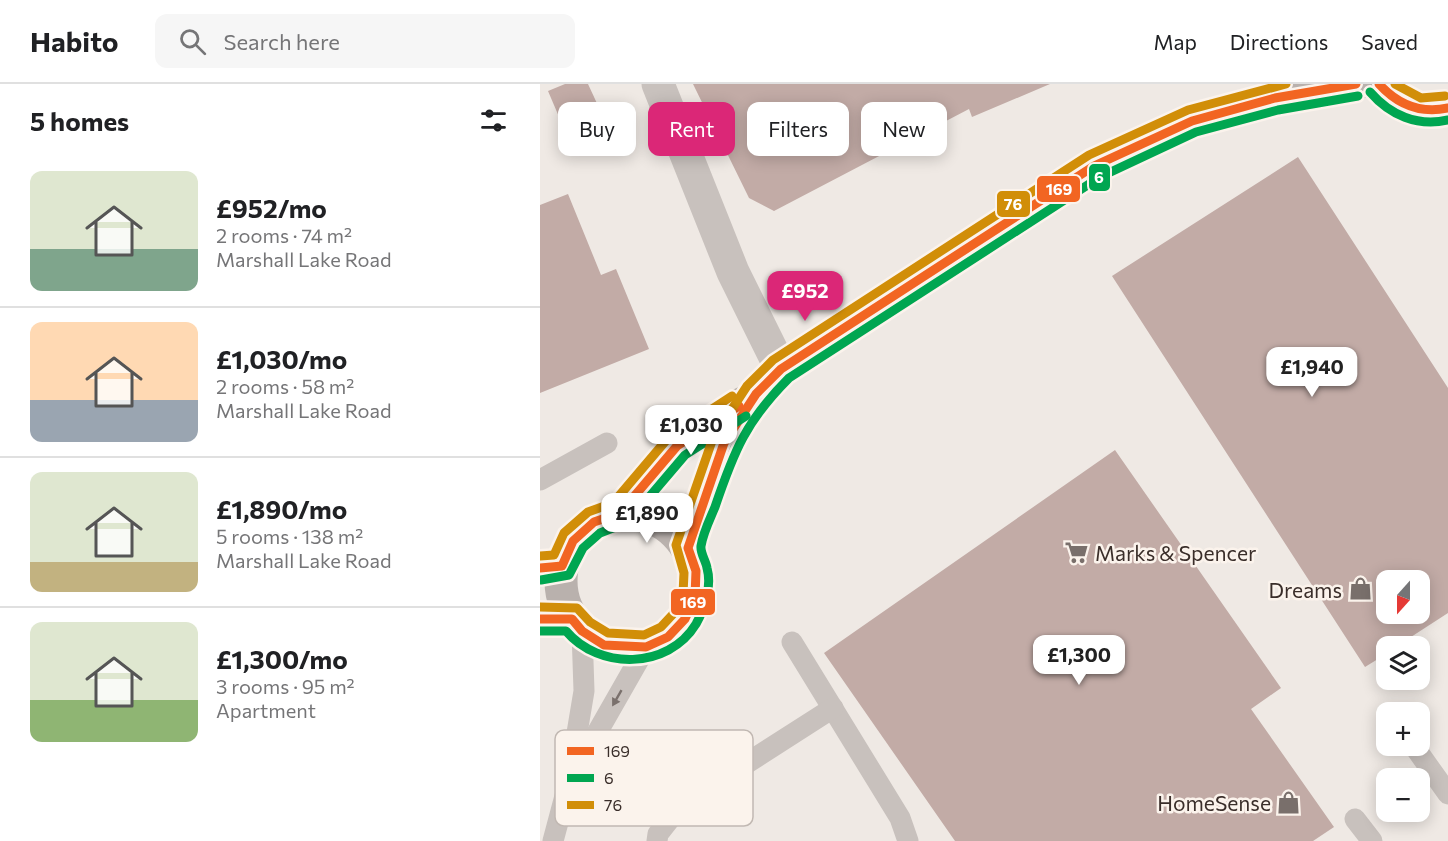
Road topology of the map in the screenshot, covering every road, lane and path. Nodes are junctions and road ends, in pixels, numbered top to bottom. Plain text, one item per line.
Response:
1 (658, 84) edge
2 (1356, 84) edge
3 (1379, 84) edge
4 (1446, 112) edge
5 (781, 369) junction
6 (756, 394) junction
7 (607, 443) dead end
8 (540, 480) edge
9 (620, 513) junction
10 (688, 548) junction
11 (551, 567) edge
12 (540, 619) edge
13 (577, 625) junction
14 (792, 642) dead end
15 (645, 647) junction
16 (833, 708) junction
17 (578, 730) edge
18 (598, 730) edge
19 (1421, 756) edge
20 (753, 759) edge
21 (1448, 794) edge
22 (555, 815) edge
23 (1355, 819) dead end
24 (664, 826) edge
25 (549, 829) edge
26 (657, 841) edge
27 (908, 841) edge
28 (1372, 841) edge

1 - 5 street
2 - 5 main road
3 - 4 main road
5 - 6 main road
6 - 9 main road
6 - 10 main road
7 - 8 lane
9 - 10 main road
9 - 11 main road
10 - 15 main road
11 - 13 main road
12 - 13 main road
13 - 15 main road
13 - 17 lane
14 - 16 lane
15 -> 18 lane
16 - 20 lane
16 - 27 lane
19 - 21 lane
22 - 25 lane
23 - 28 lane
24 - 26 lane

